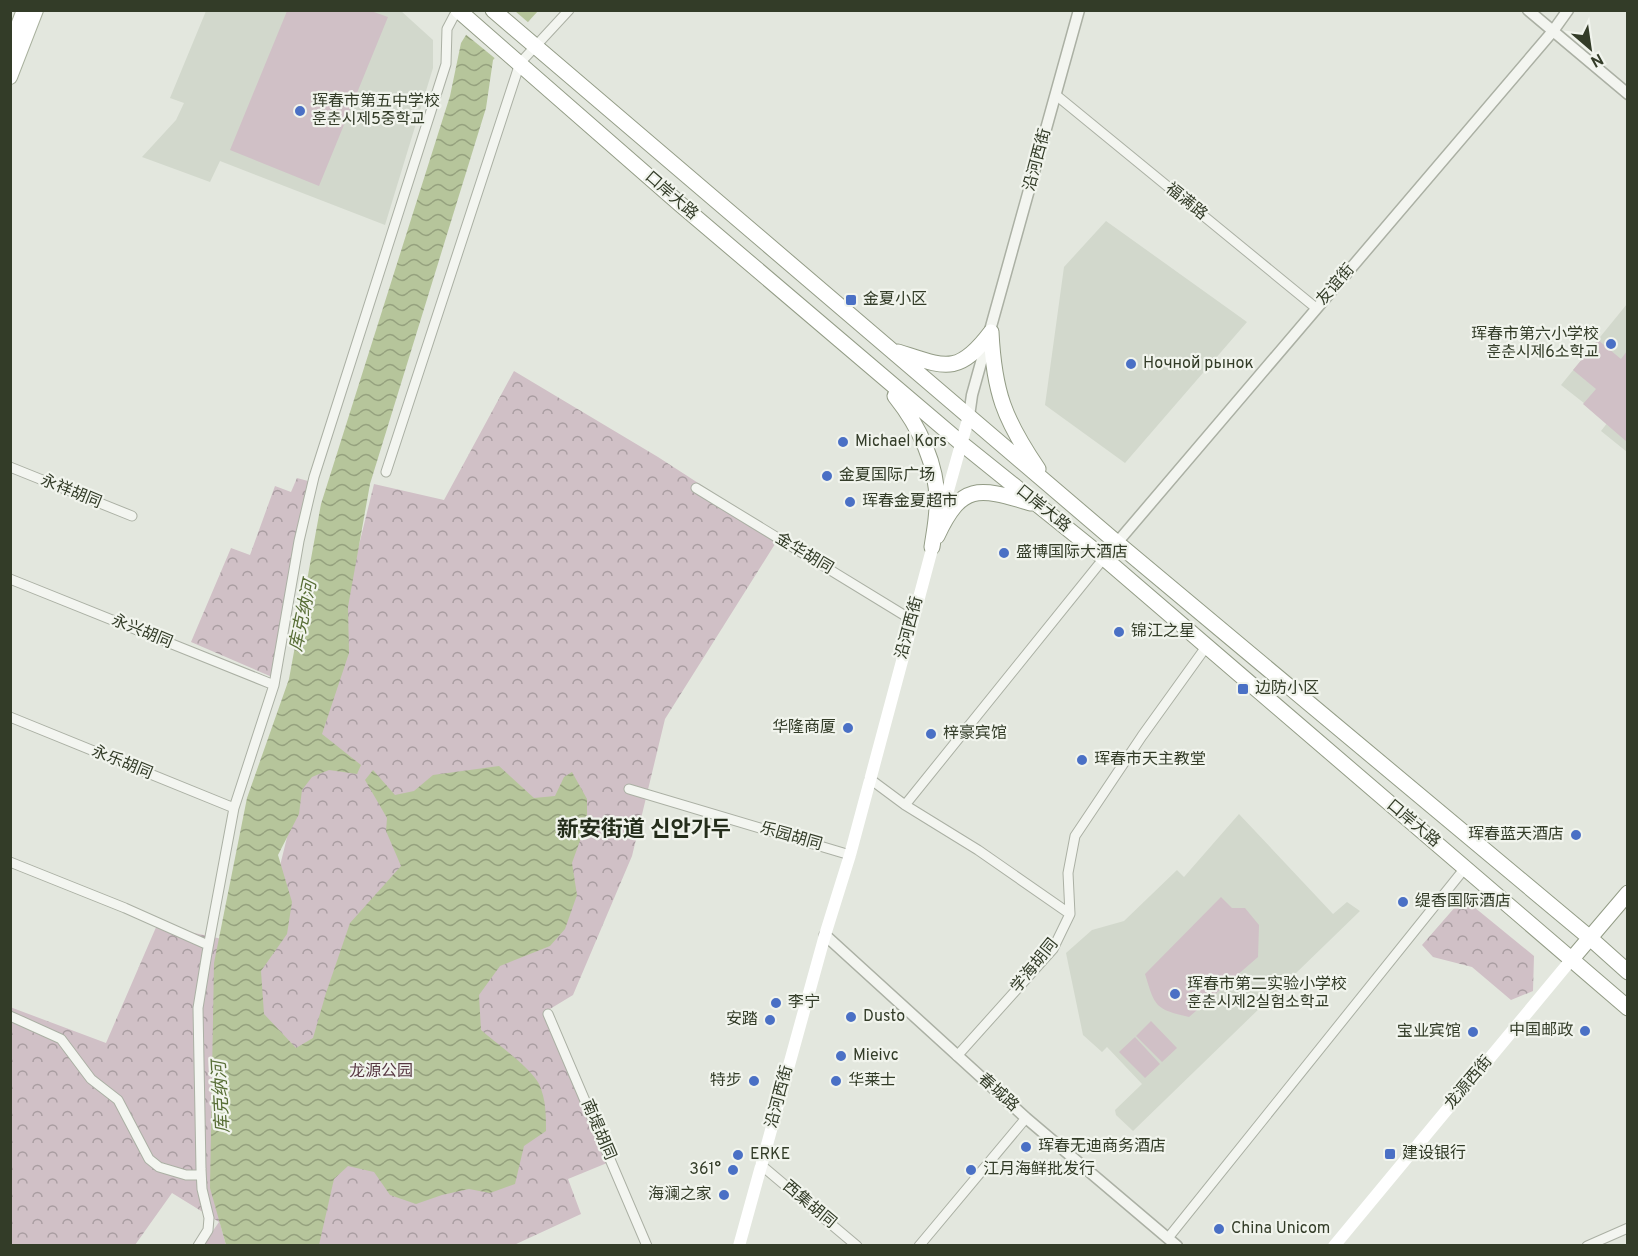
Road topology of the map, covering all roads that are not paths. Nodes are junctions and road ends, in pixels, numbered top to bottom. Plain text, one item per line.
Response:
1 (24, 10) edge
2 (36, 10) edge
3 (493, 10) edge
4 (569, 10) edge
5 (1079, 10) edge
6 (1528, 10) edge
7 (1568, 10) edge
8 (460, 13) edge
9 (1553, 31) junction
10 (530, 42) junction
11 (10, 46) edge
12 (514, 59) junction
13 (10, 77) edge
14 (1628, 94) edge
15 (1056, 95) junction
16 (1316, 308) junction
17 (991, 332) junction
18 (890, 350) junction
19 (876, 371) junction
20 (969, 416) junction
21 (961, 443) junction
22 (10, 467) edge
23 (386, 472) dead end
24 (1050, 486) junction
25 (696, 488) dead end
26 (1040, 505) junction
27 (132, 516) dead end
28 (1116, 542) junction
29 (932, 547) junction
30 (1104, 558) junction
31 (10, 579) edge
32 (912, 620) junction
33 (1206, 647) junction
34 (274, 685) junction
35 (10, 717) edge
36 (870, 779) junction
37 (629, 789) dead end
38 (905, 805) junction
39 (234, 808) junction
40 (850, 855) junction
41 (10, 862) edge
42 (1465, 868) junction
43 (1628, 893) edge
44 (1070, 914) junction
45 (825, 935) junction
46 (1590, 938) junction
47 (208, 945) junction
48 (1570, 960) junction
49 (1628, 972) edge
50 (1628, 1008) edge
51 (548, 1014) dead end
52 (10, 1016) edge
53 (957, 1056) junction
54 (1026, 1118) junction
55 (761, 1165) junction
56 (201, 1175) junction
57 (1628, 1228) edge
58 (1168, 1238) junction
59 (198, 1245) edge
60 (647, 1245) edge
61 (739, 1245) edge
62 (857, 1245) edge
63 (919, 1245) edge
64 (1178, 1245) edge
65 (1334, 1245) edge
66 (1587, 1245) edge

1 - 11 main road
2 - 13 main road
3 - 10 highway, 口岸大路
4 - 10 street
5 - 15 street, 沿河西街
6 - 9 street
7 - 9 street, 友谊街
8 - 12 highway, 口岸大路
8 - 34 street
9 - 14 street
9 - 16 street, 友谊街
10 - 12 street
10 - 18 highway, 口岸大路
12 - 19 highway, 口岸大路
12 - 23 street
15 - 16 street, 福满路
15 - 17 street, 沿河西街
16 - 28 street, 友谊街
17 - 18 highway
17 - 20 street, 沿河西街
17 - 24 highway
18 - 20 highway, 口岸大路
19 - 21 highway, 口岸大路
19 - 29 highway
20 - 21 main road, 沿河西街
20 - 24 highway, 口岸大路
21 - 26 highway, 口岸大路
21 - 29 main road, 沿河西街
22 - 27 street, 永祥胡同
24 - 28 highway, 口岸大路
25 - 32 street, 金华胡同
26 - 29 highway
26 - 30 highway, 口岸大路
28 - 30 street, 友谊街
28 - 46 highway, 口岸大路
29 - 32 main road, 沿河西街
30 - 33 highway, 口岸大路
30 - 38 street
31 - 34 street, 永兴胡同
32 - 36 main road, 沿河西街
33 - 42 highway, 口岸大路
33 - 44 street, 学海胡同
34 - 39 street
35 - 39 street, 永乐胡同
36 - 38 street
36 - 40 main road, 沿河西街
37 - 40 street, 乐园胡同
38 - 44 street
39 - 47 street
40 - 45 main road, 沿河西街
41 - 47 street
42 - 48 highway, 口岸大路
42 - 58 street
43 - 46 highway, 龙源西街
44 - 53 street, 学海胡同
45 - 53 street, 春城路
45 - 55 main road, 沿河西街
46 - 48 highway, 龙源西街
46 - 49 highway, 口岸大路
47 - 56 street
48 - 50 highway, 口岸大路
48 - 65 main road, 龙源西街
51 - 60 street, 南堤胡同
52 - 56 street
53 - 54 street, 春城路
54 - 58 street, 春城路
54 - 63 street
55 - 61 main road, 沿河西街
55 - 62 street, 西集胡同
56 - 59 street
57 - 66 street
58 - 64 street, 春城路

